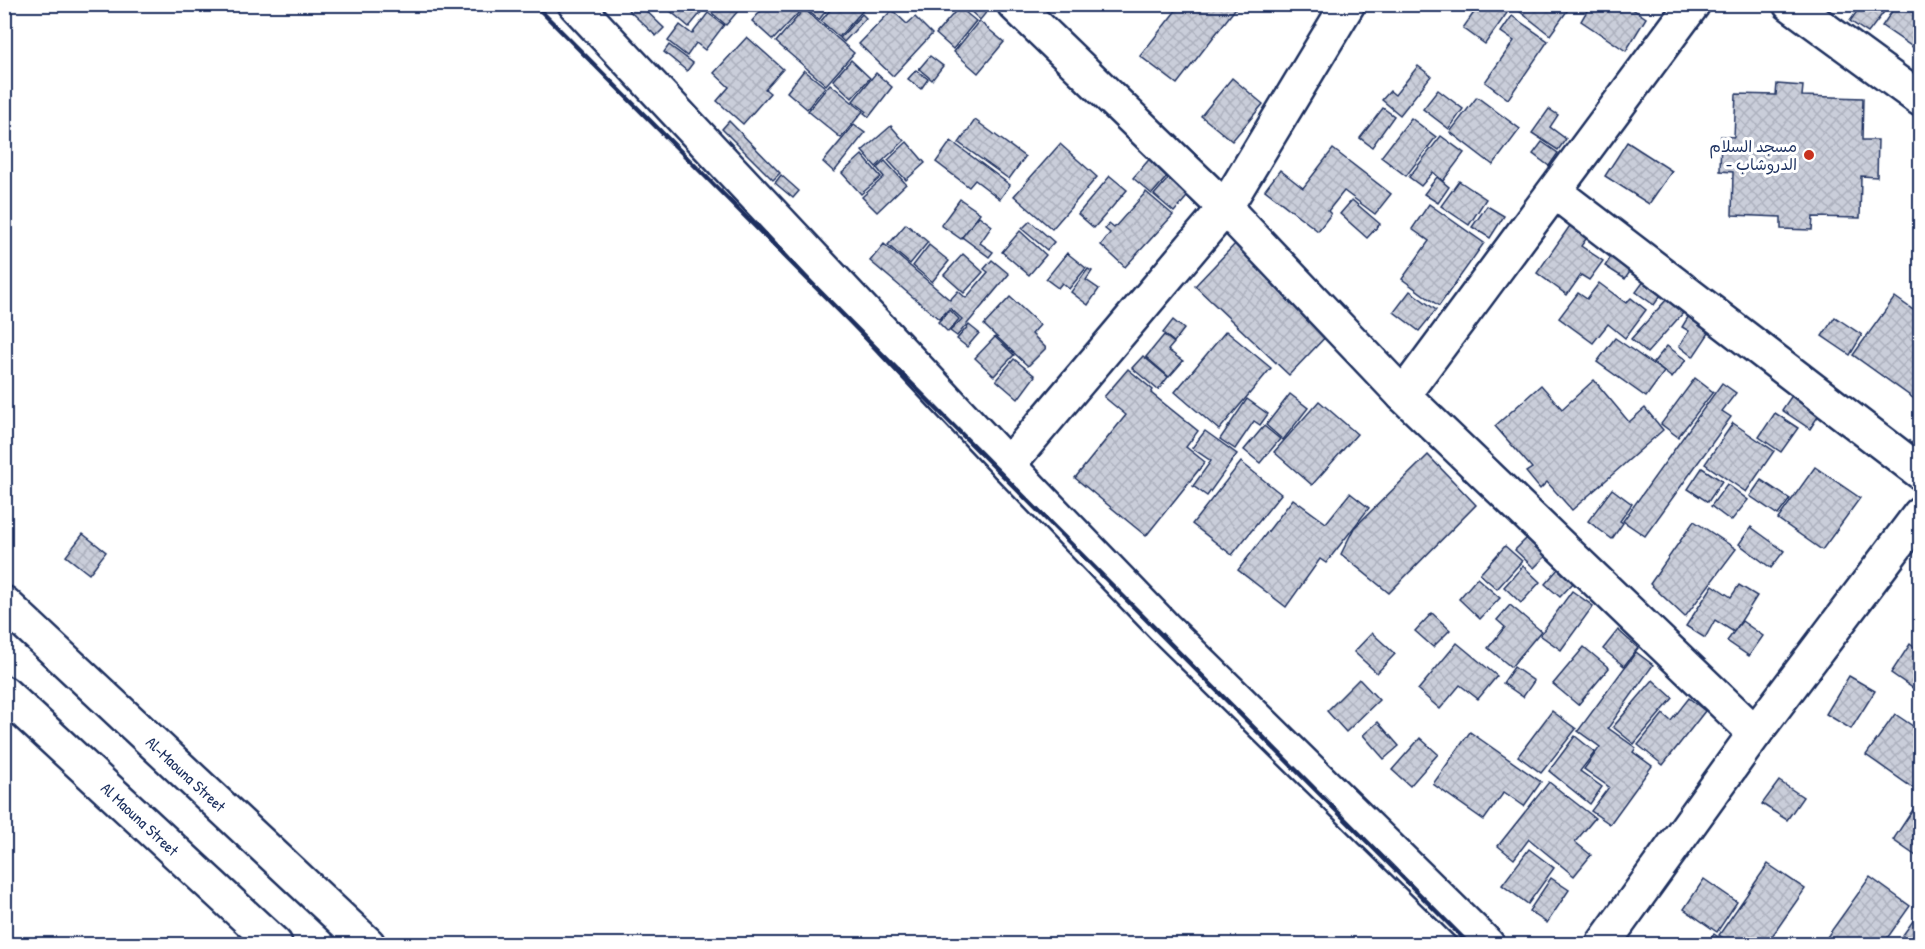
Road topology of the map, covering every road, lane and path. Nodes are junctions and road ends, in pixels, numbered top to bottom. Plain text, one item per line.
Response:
1 (575, 4) edge
2 (1014, 4) edge
3 (1348, 4) edge
4 (1693, 4) edge
5 (1790, 4) edge
6 (1920, 99) edge
7 (1556, 192) junction
8 (1225, 208) junction
9 (1403, 395) junction
10 (1008, 465) junction
11 (1920, 472) edge
12 (1920, 514) edge
13 (4, 603) edge
14 (4, 693) edge
15 (1755, 733) junction
16 (275, 945) edge
17 (368, 945) edge
18 (1487, 945) edge
19 (1603, 945) edge

1 - 10 main road
2 - 8 main road
3 - 8 main road
4 - 7 main road
5 - 6 main road
7 - 9 main road
7 - 11 main road
8 - 9 main road
8 - 10 main road
9 - 15 main road
10 - 18 main road
12 - 15 main road
13 - 17 main road, Al-Maouna Street
14 - 16 main road, Al Maouna Street
15 - 19 main road

